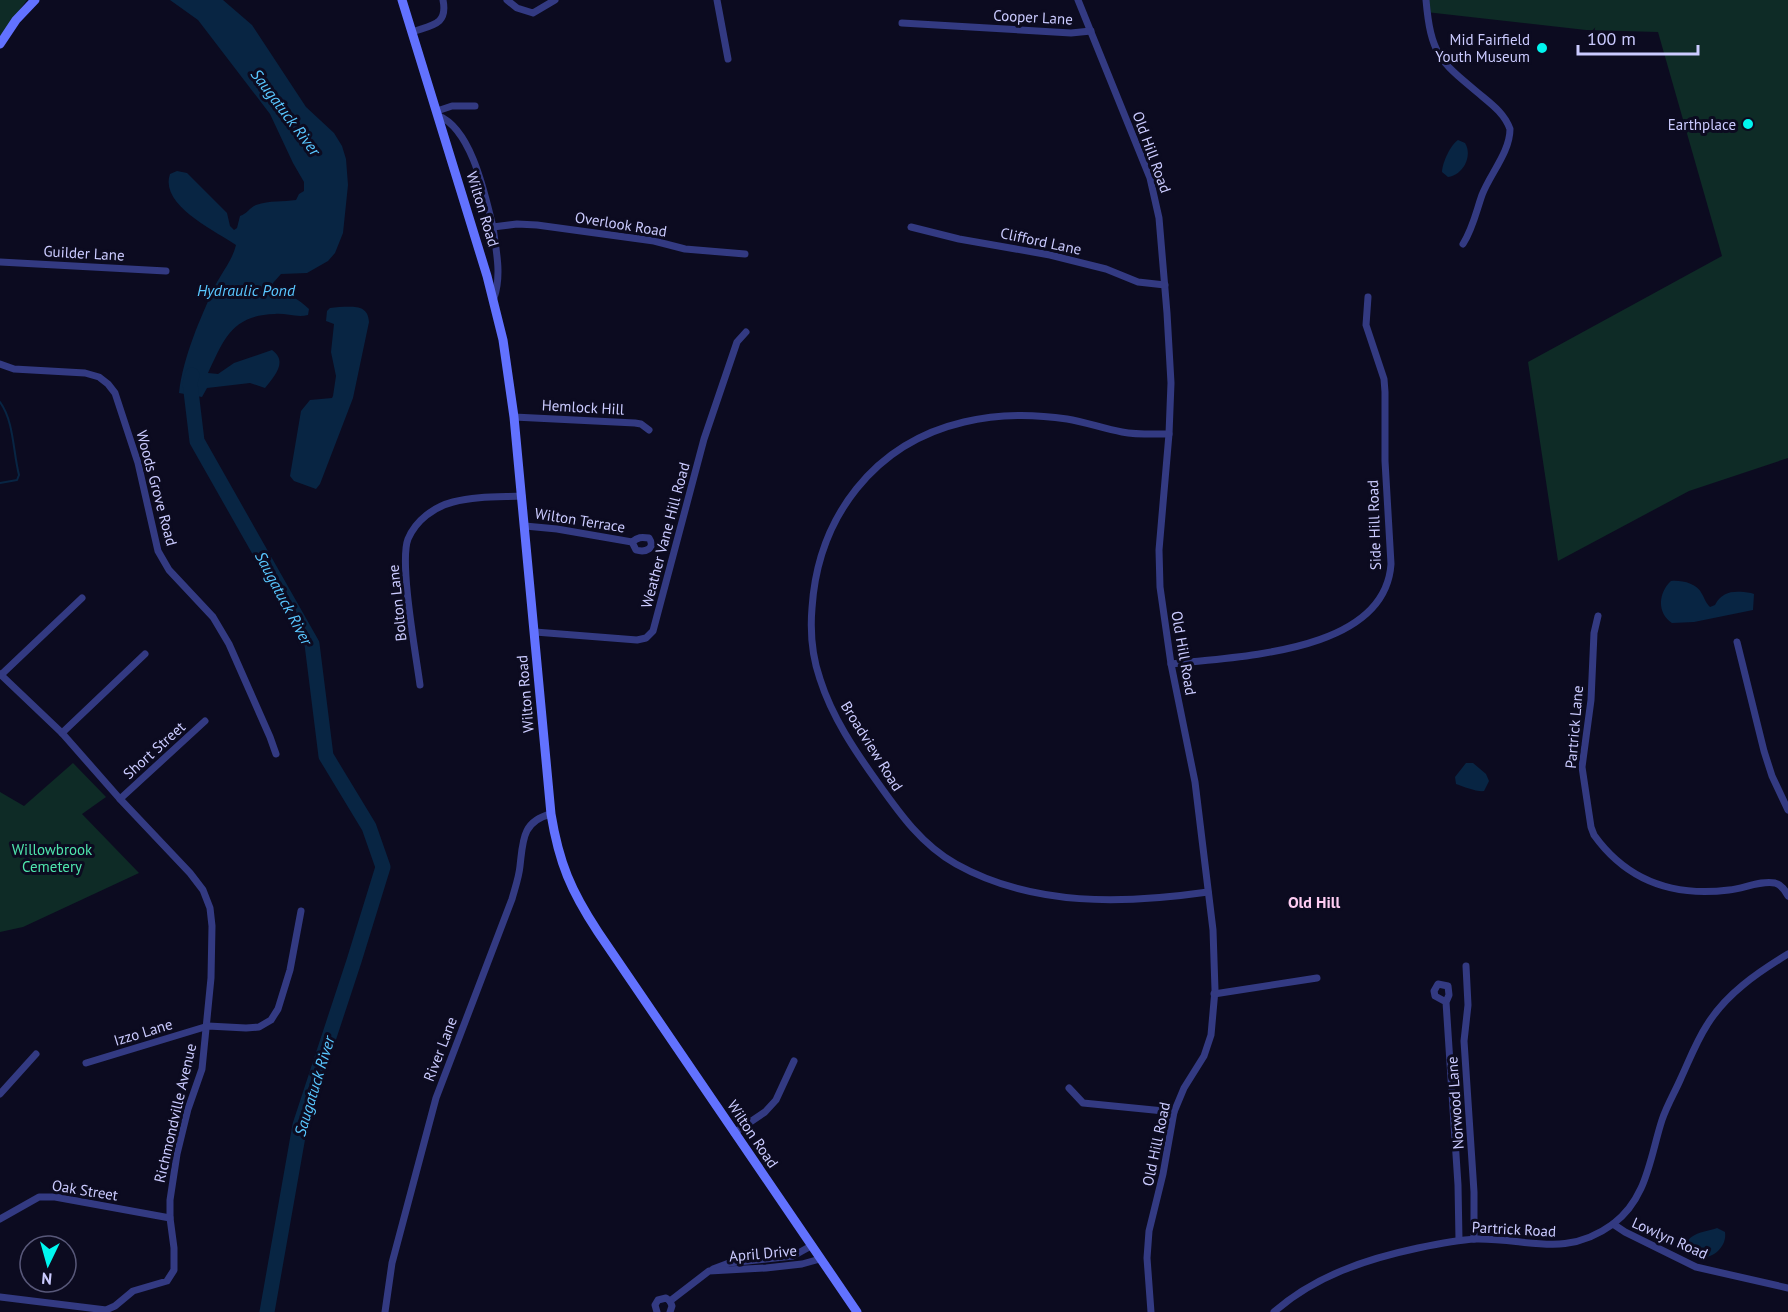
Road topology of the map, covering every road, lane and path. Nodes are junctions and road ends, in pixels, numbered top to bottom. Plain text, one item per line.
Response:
1 (35, 0) edge
2 (402, 0) edge
3 (443, 0) edge
4 (507, 0) edge
5 (555, 0) edge
6 (717, 0) edge
7 (1078, 0) edge
8 (1426, 0) edge
9 (902, 24) dead end
10 (1090, 31) junction
11 (412, 32) junction
12 (0, 45) edge
13 (728, 59) dead end
14 (475, 106) dead end
15 (438, 113) junction
16 (492, 227) junction
17 (911, 227) dead end
18 (1463, 244) dead end
19 (745, 254) dead end
20 (0, 262) edge
21 (166, 271) dead end
22 (1165, 285) junction
23 (1368, 297) dead end
24 (494, 298) junction
25 (746, 332) dead end
26 (0, 364) edge
27 (514, 417) junction
28 (649, 430) dead end
29 (1169, 434) junction
30 (522, 496) junction
31 (525, 526) junction
32 (632, 542) dead end
33 (82, 598) dead end
34 (1598, 616) dead end
35 (535, 632) junction
36 (1737, 642) dead end
37 (145, 654) dead end
38 (1171, 664) junction
39 (1, 675) edge
40 (420, 685) dead end
41 (205, 721) dead end
42 (62, 733) junction
43 (276, 754) dead end
44 (120, 798) junction
45 (1788, 810) edge
46 (551, 814) junction
47 (1208, 892) junction
48 (1788, 896) edge
49 (301, 911) dead end
50 (1788, 954) edge
51 (1466, 966) dead end
52 (1317, 978) dead end
53 (1214, 994) junction
54 (1446, 1002) dead end
55 (208, 1026) junction
56 (36, 1054) dead end
57 (794, 1061) dead end
58 (86, 1064) dead end
59 (1069, 1088) dead end
60 (0, 1094) edge
61 (1174, 1112) junction
62 (734, 1133) junction
63 (170, 1218) junction
64 (0, 1219) edge
65 (1613, 1224) junction
66 (1474, 1239) junction
67 (1459, 1240) junction
68 (811, 1246) junction
69 (820, 1259) junction
70 (709, 1271) junction
71 (1788, 1288) edge
72 (0, 1297) edge
73 (670, 1301) junction
74 (385, 1312) edge
75 (657, 1312) edge
76 (670, 1312) edge
77 (857, 1312) edge
78 (1151, 1312) edge
79 (1274, 1312) edge

1 - 12 main road
2 - 11 main road, Wilton Road
3 - 11 street
4 - 5 street
6 - 13 street
7 - 10 street, Old Hill Road
8 - 18 street
9 - 10 street, Cooper Lane
10 - 22 street, Old Hill Road
11 - 15 main road, Wilton Road
14 - 15 street
15 - 16 street
15 - 24 main road, Wilton Road
16 - 19 street, Overlook Road
16 - 24 street
17 - 22 street, Clifford Lane
20 - 21 street, Guilder Lane
22 - 29 street, Old Hill Road
23 - 38 street, Side Hill Road
24 - 27 main road, Wilton Road
25 - 35 street, Weather Vane Hill Road
26 - 43 street, Woods Grove Road
27 - 28 street, Hemlock Hill
27 - 30 main road, Wilton Road
29 - 38 street, Old Hill Road
29 - 47 street, Broadview Road
30 - 31 main road, Wilton Road
30 - 40 street, Bolton Lane
31 - 32 street, Wilton Terrace
31 - 35 main road, Wilton Road
33 - 39 street
34 - 48 street, Partrick Lane
35 - 46 main road, Wilton Road
36 - 45 street
37 - 42 street
38 - 47 street, Old Hill Road
39 - 42 street, Richmondville Avenue
41 - 44 street, Short Street
42 - 44 street, Richmondville Avenue
44 - 55 street, Richmondville Avenue
46 - 62 main road, Wilton Road
46 - 74 street, River Lane
47 - 53 street, Old Hill Road
49 - 55 street
50 - 65 street, Partrick Road
51 - 66 street, Norwood Lane
52 - 53 street
53 - 61 street, Old Hill Road
54 - 67 street
55 - 58 street, Izzo Lane
55 - 63 street, Richmondville Avenue
56 - 60 street
57 - 62 street
59 - 61 street
61 - 78 street, Old Hill Road
62 - 68 main road, Wilton Road
63 - 64 street, Oak Street
63 - 72 street, Richmondville Avenue
65 - 66 street, Partrick Road
65 - 71 street, Lowlyn Road
66 - 67 street, Partrick Road
67 - 79 street, Partrick Road
68 - 69 main road, Wilton Road
68 - 70 street, April Drive
69 - 70 street, April Drive
69 - 77 main road, Wilton Road
70 - 73 street, April Drive
73 - 75 street, April Drive
73 - 76 street

